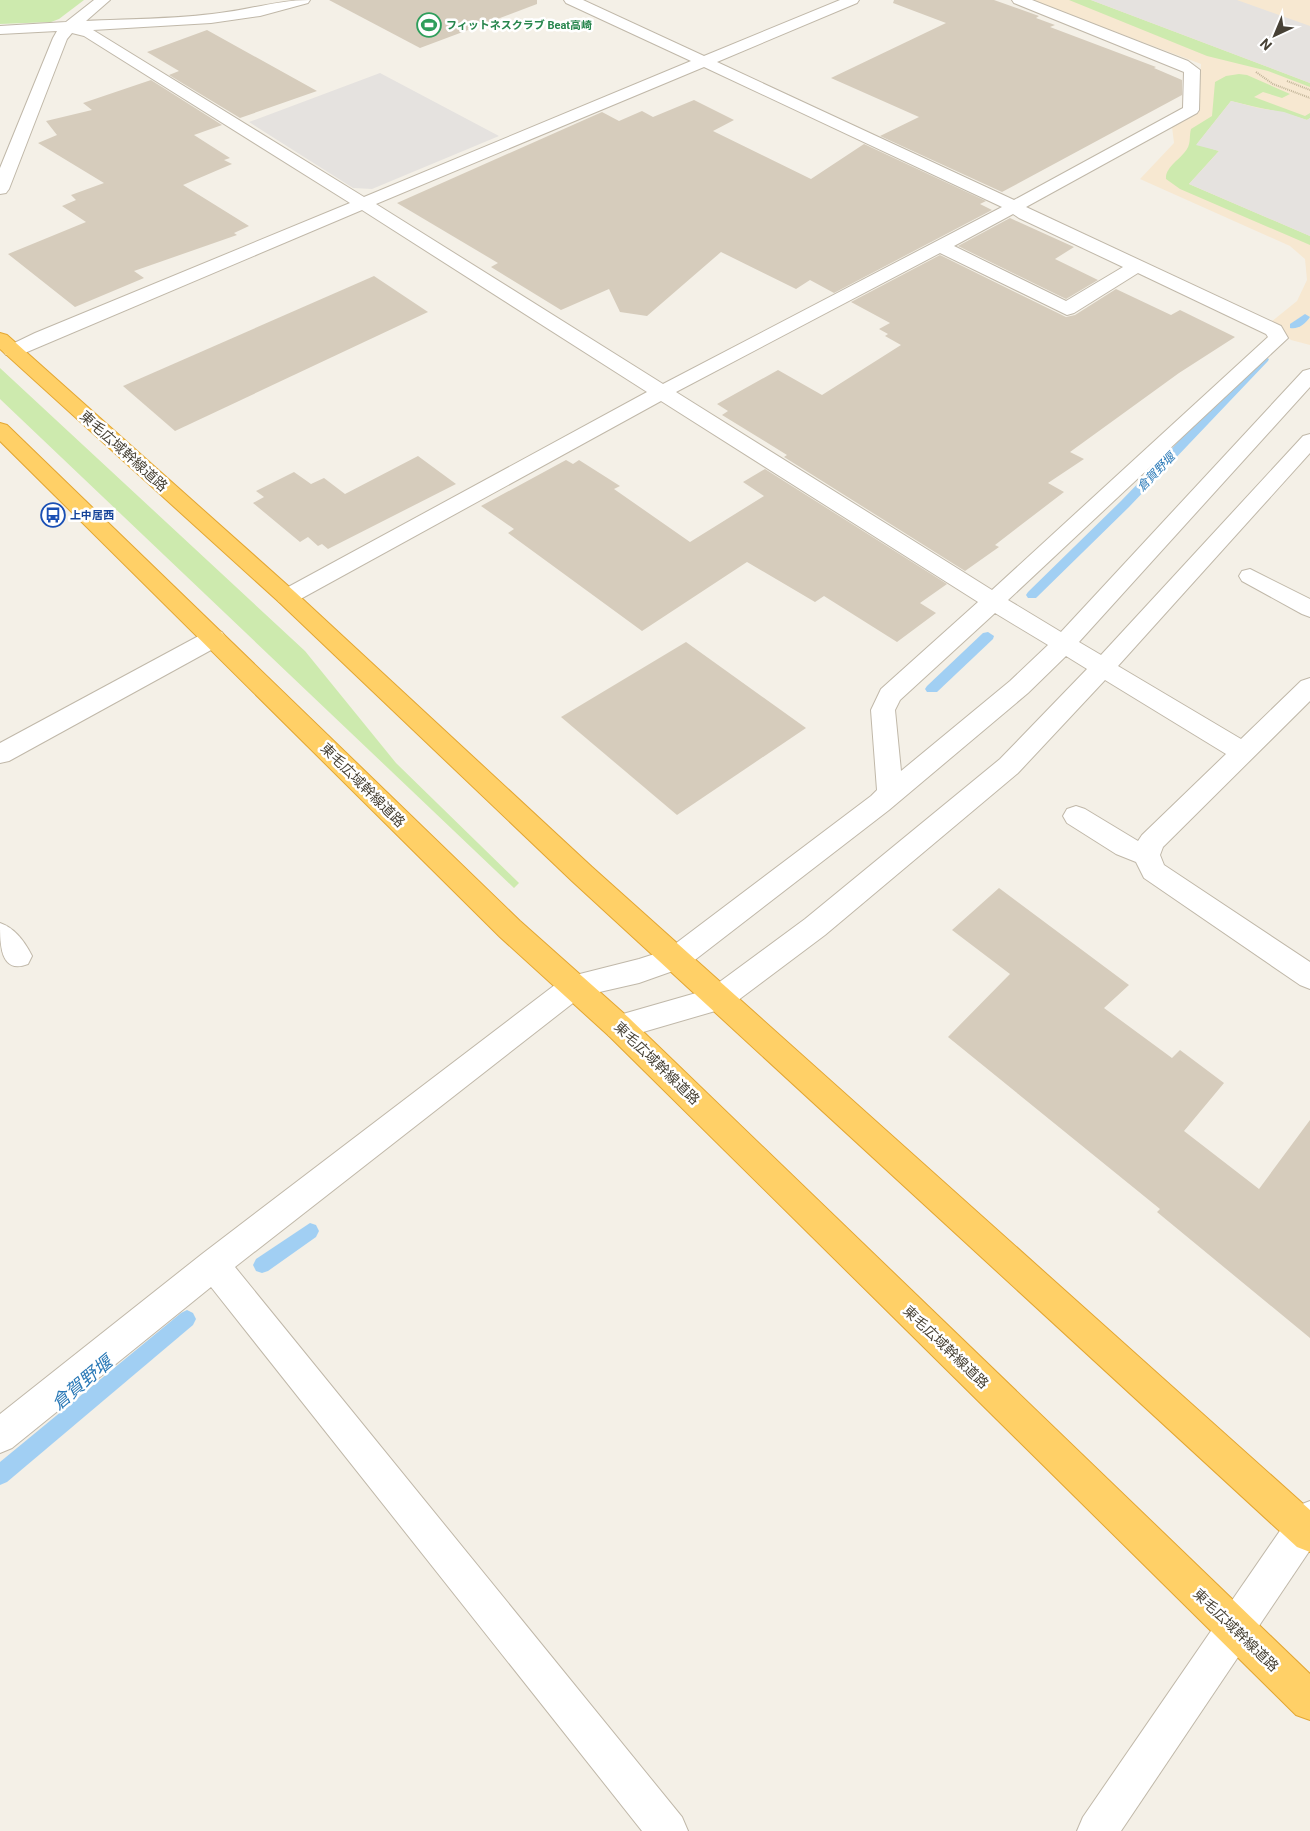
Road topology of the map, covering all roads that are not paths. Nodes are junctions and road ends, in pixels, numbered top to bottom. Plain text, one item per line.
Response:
1 (103, 0) edge
2 (303, 0) edge
3 (571, 0) edge
4 (852, 0) edge
5 (1019, 0) edge
6 (68, 28) junction
7 (0, 30) edge
8 (701, 62) junction
9 (0, 189) edge
10 (362, 203) junction
11 (1014, 207) junction
12 (940, 246) junction
13 (1138, 266) junction
14 (6, 345) edge
15 (1310, 375) edge
16 (662, 392) junction
17 (0, 429) edge
18 (1310, 440) edge
19 (1250, 576) dead end
20 (287, 597) junction
21 (994, 602) junction
22 (1310, 609) edge
23 (214, 638) junction
24 (1064, 644) junction
25 (1103, 668) junction
26 (1310, 688) edge
27 (1243, 752) junction
28 (0, 754) edge
29 (880, 803) junction
30 (1076, 816) dead end
31 (1147, 855) junction
32 (0, 934) edge
33 (18, 956) dead end
34 (677, 958) junction
35 (1310, 977) edge
36 (574, 986) junction
37 (719, 999) junction
38 (619, 1027) junction
39 (213, 1265) junction
40 (0, 1436) edge
41 (1308, 1527) edge
42 (1234, 1628) junction
43 (1310, 1701) edge
44 (668, 1831) edge
45 (1097, 1831) edge

1 - 6 street
2 - 6 street
3 - 8 street
4 - 8 street
5 - 11 street
6 - 7 street
6 - 9 street
6 - 10 street
8 - 10 street
8 - 11 street
10 - 14 street
10 - 16 street
11 - 12 street
11 - 13 street
12 - 13 street
12 - 16 street
13 - 21 street
14 - 20 highway, 東毛広域幹線道路
15 - 24 street
16 - 20 street
16 - 21 street
17 - 23 highway, 東毛広域幹線道路
18 - 25 street
19 - 22 street
20 - 34 highway, 東毛広域幹線道路
21 - 24 street
21 - 29 street
23 - 28 street
23 - 36 highway, 東毛広域幹線道路
24 - 25 street
24 - 29 street
25 - 27 street
25 - 37 street
26 - 27 street
27 - 31 street
29 - 34 street
30 - 31 street
31 - 35 street
32 - 33 street
34 - 36 street
34 - 37 highway, 東毛広域幹線道路
36 - 38 highway, 東毛広域幹線道路
36 - 39 street
37 - 38 street
37 - 41 highway, 東毛広域幹線道路
38 - 42 highway, 東毛広域幹線道路
39 - 40 street
39 - 44 street
41 - 42 street
42 - 43 highway, 東毛広域幹線道路
42 - 45 street

